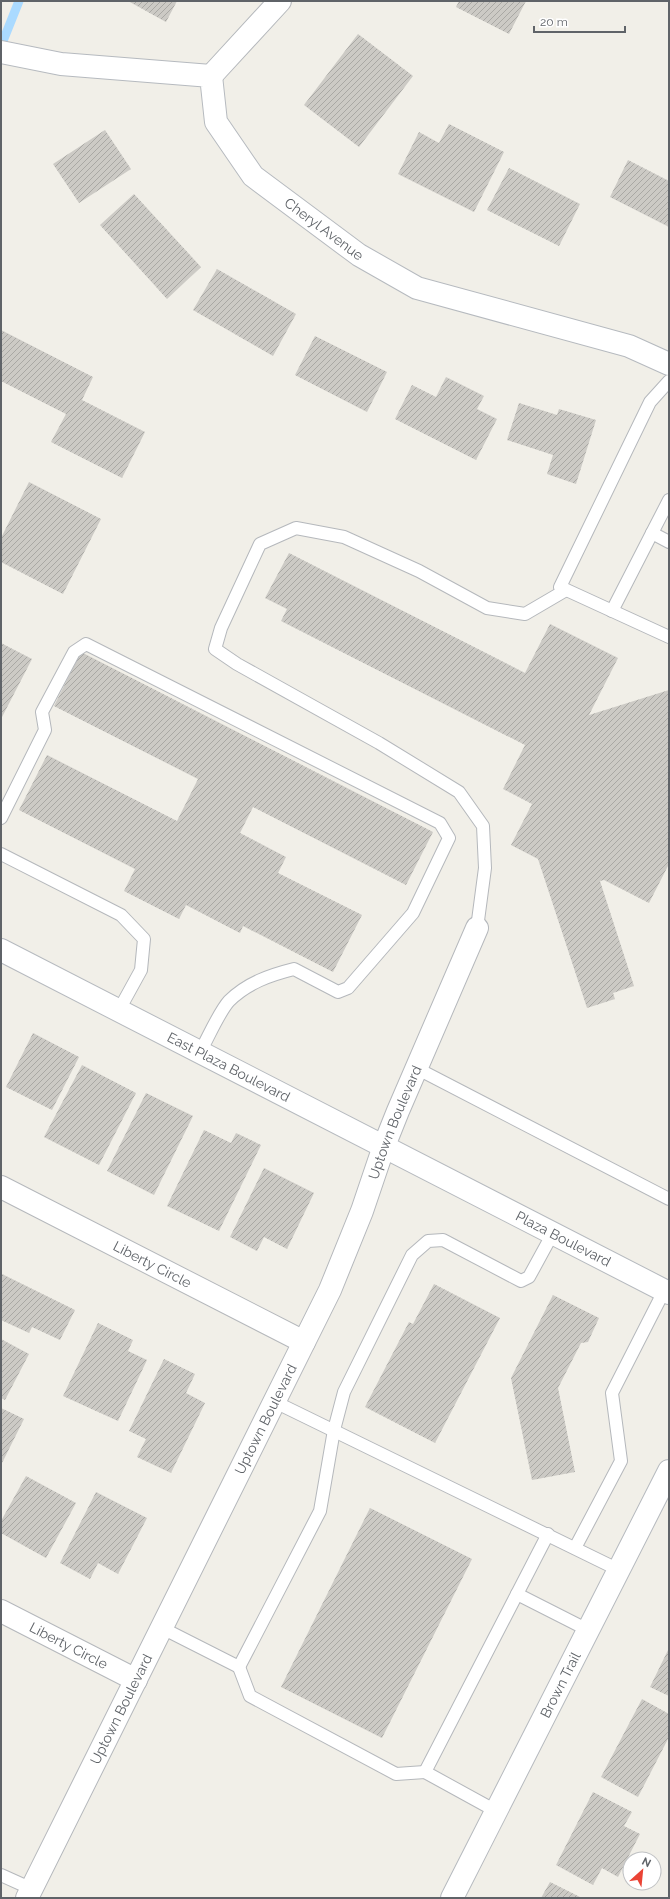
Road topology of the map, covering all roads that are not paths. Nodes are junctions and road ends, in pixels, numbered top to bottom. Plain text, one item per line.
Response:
1 (280, 1) edge
2 (21, 56) edge
3 (211, 76) junction
4 (669, 364) edge
5 (669, 381) edge
6 (669, 500) edge
7 (652, 533) junction
8 (669, 542) edge
9 (566, 590) junction
10 (612, 611) junction
11 (669, 637) edge
12 (1, 818) edge
13 (1, 854) edge
14 (477, 928) joint
15 (1, 950) edge
16 (119, 1010) junction
17 (200, 1052) junction
18 (416, 1068) junction
19 (384, 1146) junction
20 (457, 1184) joint
21 (1, 1187) edge
22 (669, 1199) edge
23 (553, 1233) junction
24 (666, 1292) edge
25 (304, 1342) junction
26 (275, 1402) junction
27 (334, 1430) junction
28 (669, 1471) edge
29 (548, 1534) junction
30 (576, 1548) junction
31 (619, 1570) junction
32 (517, 1594) junction
33 (1, 1611) edge
34 (162, 1628) junction
35 (588, 1630) junction
36 (239, 1667) junction
37 (136, 1680) junction
38 (425, 1772) junction
39 (496, 1811) junction
40 (1, 1875) edge
41 (29, 1894) edge
42 (452, 1898) edge

1 - 3 street
2 - 3 street
3 - 4 street, Cheryl Avenue
5 - 9 lane
6 - 7 lane
7 - 8 lane
7 - 10 lane
9 - 10 lane
9 - 14 lane
10 - 11 lane
12 - 17 lane
13 - 16 lane
14 - 18 street, Uptown Boulevard
15 - 16 street, East Plaza Boulevard
16 - 17 street, East Plaza Boulevard
17 - 19 street, East Plaza Boulevard
18 - 19 street, Uptown Boulevard
18 - 22 lane
19 - 20 street, East Plaza Boulevard
19 - 25 street, Uptown Boulevard
20 - 23 street, Plaza Boulevard
21 - 25 street, Liberty Circle
23 - 24 street, Plaza Boulevard
23 - 27 lane
24 - 30 lane
25 - 26 street, Uptown Boulevard
26 - 27 lane
26 - 34 street, Uptown Boulevard
27 - 29 lane
27 - 36 lane
28 - 31 street, Brown Trail
29 - 30 lane
29 - 32 lane
30 - 31 lane
31 - 35 street, Brown Trail
32 - 35 lane
32 - 38 lane
33 - 37 street, Liberty Circle
34 - 36 lane
34 - 37 street, Uptown Boulevard
35 - 39 street, Brown Trail
36 - 38 lane
37 - 41 street, Uptown Boulevard
38 - 39 lane
39 - 42 street, Brown Trail
40 - 41 lane

